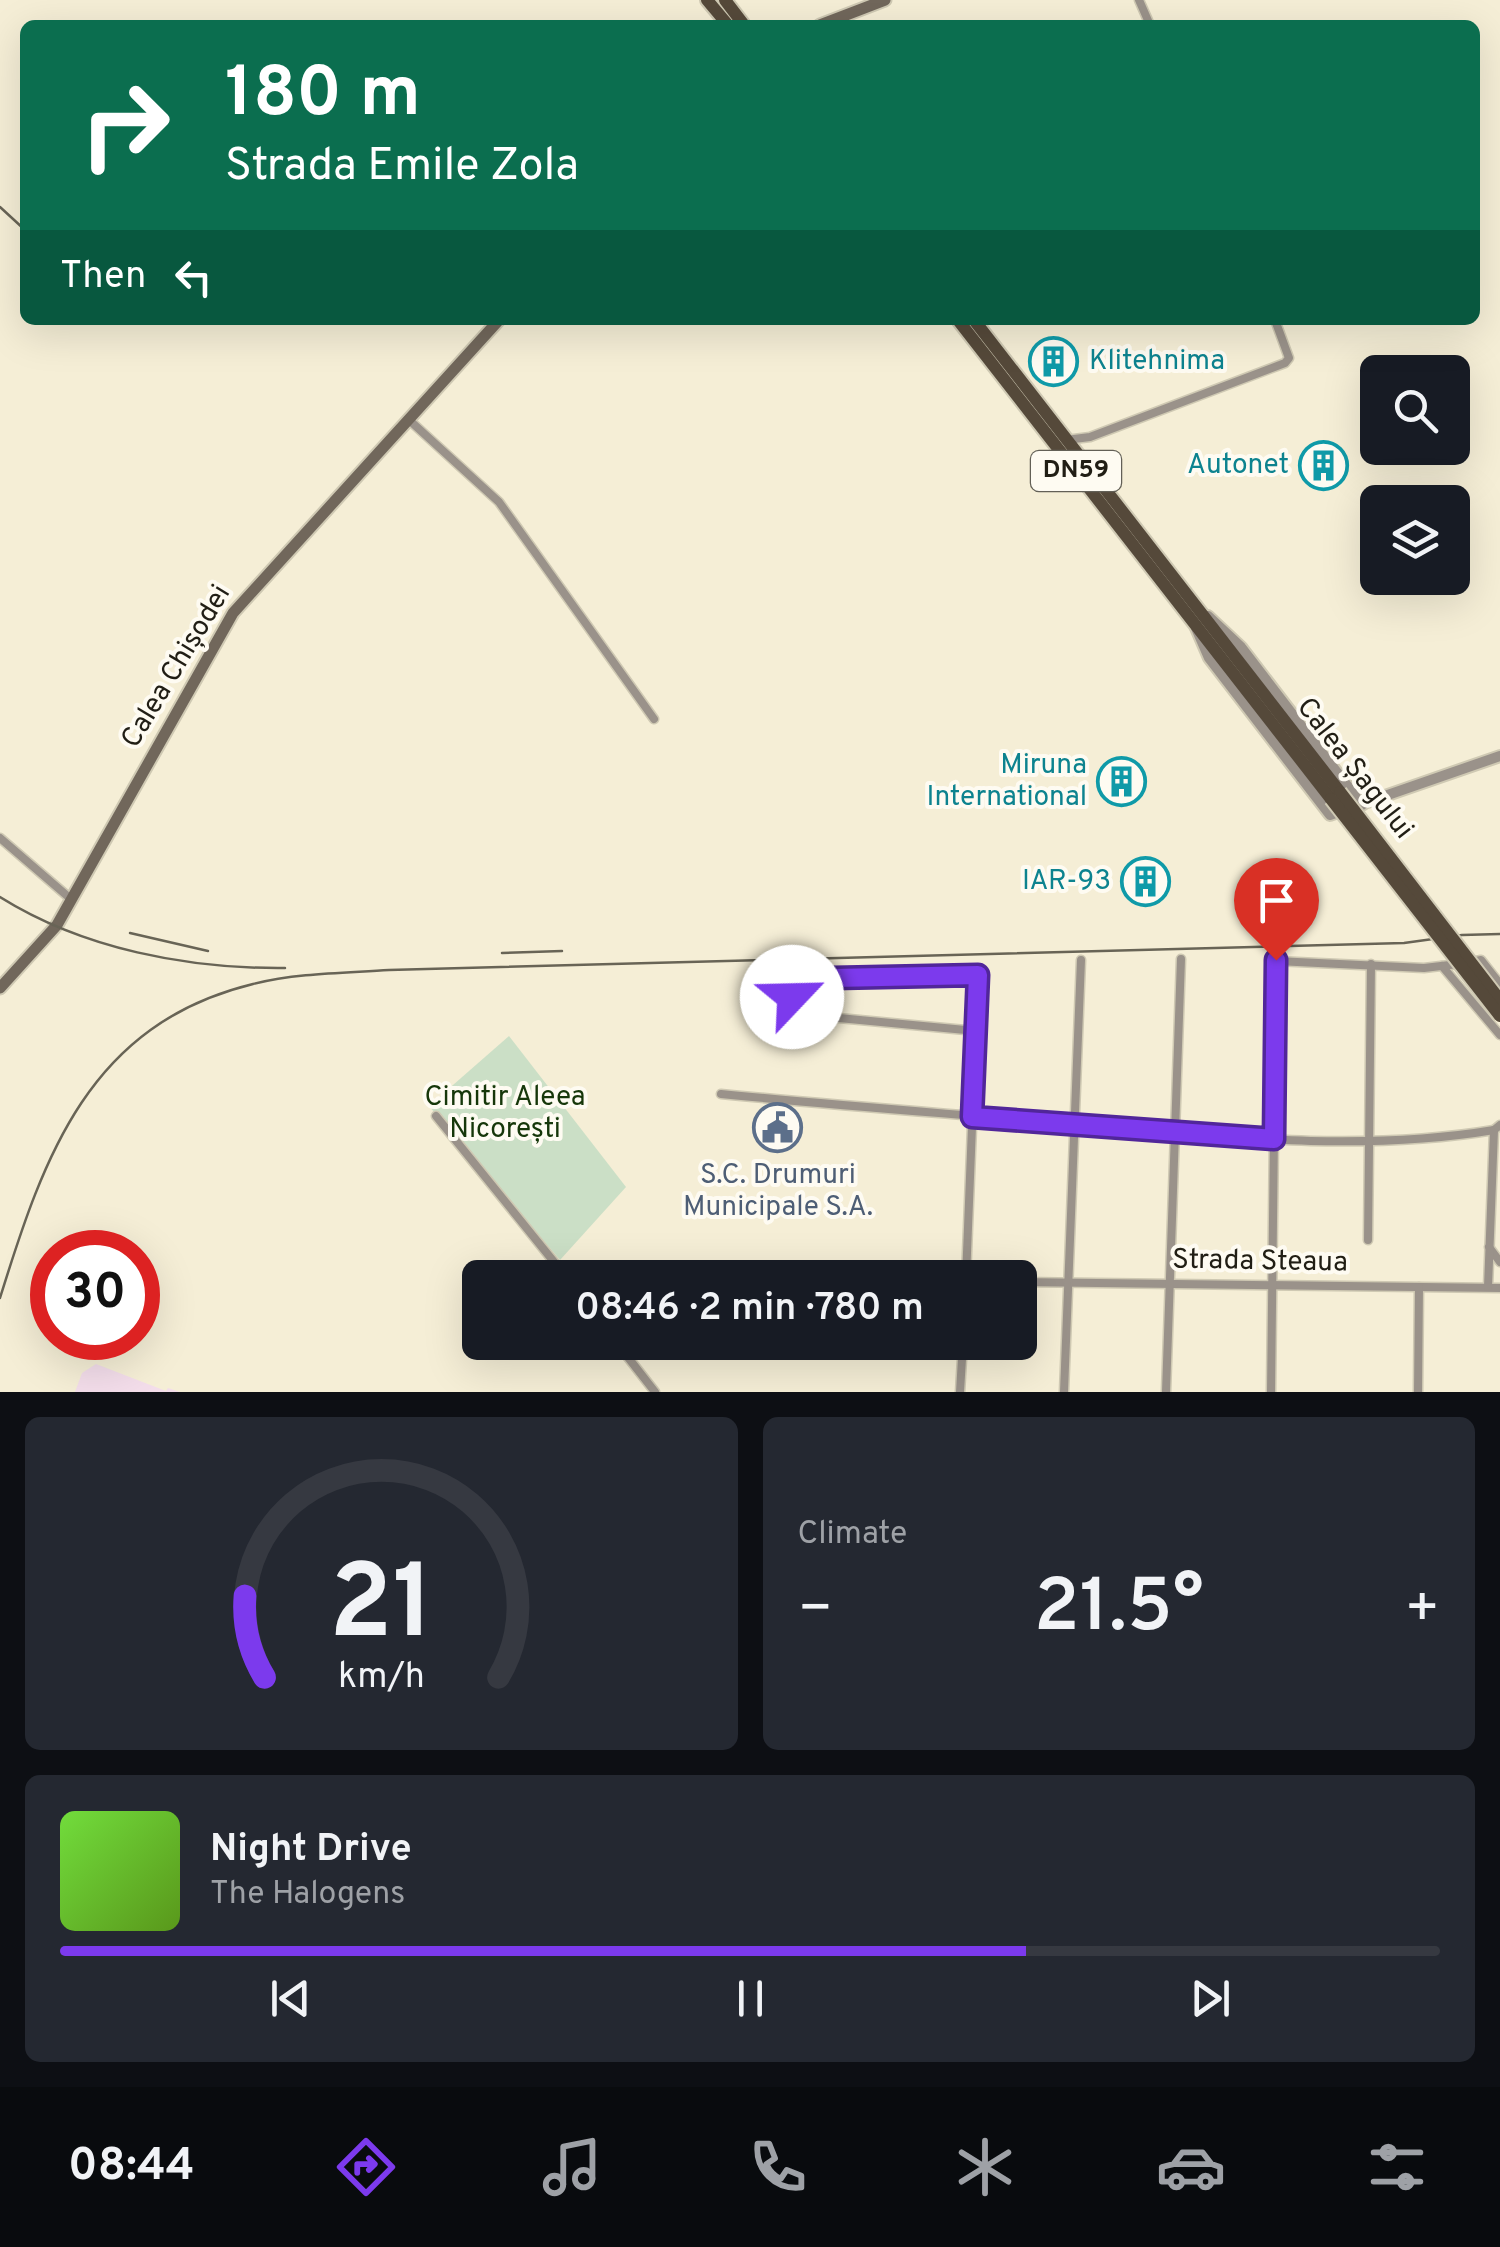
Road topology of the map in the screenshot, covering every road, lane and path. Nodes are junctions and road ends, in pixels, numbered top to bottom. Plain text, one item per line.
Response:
1 (708, 0) edge
2 (725, 0) edge
3 (885, 0) edge
4 (724, 20) edge
5 (740, 20) edge
6 (833, 20) edge
7 (494, 325) edge
8 (962, 325) edge
9 (978, 325) edge
10 (1277, 325) edge
11 (408, 418) junction
12 (1090, 437) junction
13 (1066, 440) junction
14 (1078, 456) junction
15 (1195, 615) junction
16 (654, 718) dead end
17 (1500, 756) edge
18 (1335, 795) junction
19 (1362, 804) junction
20 (0, 838) edge
21 (72, 900) junction
22 (1181, 959) dead end
23 (1081, 960) dead end
24 (1371, 964) junction
25 (1442, 966) junction
26 (1500, 984) edge
27 (799, 987) junction
28 (0, 988) edge
29 (781, 994) junction
30 (793, 1002) junction
31 (1500, 1002) edge
32 (784, 1013) junction
33 (800, 1014) junction
34 (1498, 1026) edge
35 (976, 1031) junction
36 (721, 1094) dead end
37 (436, 1116) dead end
38 (972, 1117) junction
39 (1074, 1124) junction
40 (1497, 1128) edge
41 (1175, 1133) junction
42 (1274, 1139) junction
43 (1369, 1139) junction
44 (1368, 1240) dead end
45 (1490, 1248) junction
46 (552, 1260) edge
47 (967, 1260) edge
48 (1500, 1262) edge
49 (1037, 1282) edge
50 (1070, 1282) junction
51 (1170, 1284) junction
52 (1272, 1285) junction
53 (1419, 1287) junction
54 (1488, 1288) junction
55 (1500, 1288) edge
56 (630, 1360) edge
57 (962, 1360) edge
58 (654, 1392) edge
59 (960, 1392) edge
60 (1064, 1392) edge
61 (1166, 1392) edge
62 (1270, 1392) edge
63 (1418, 1392) edge

1 - 4 main road
2 - 5 main road
3 - 6 main road
7 - 11 main road, Calea Chișodei
8 - 15 main road, Calea Șagului / DN59
9 - 13 main road, Calea Șagului / DN59
10 - 12 street
11 - 16 street
11 - 21 main road, Calea Chișodei
12 - 13 street
12 - 14 street
13 - 14 main road, Calea Șagului / DN59
14 - 15 main road, Calea Șagului / DN59
15 - 18 main road, Calea Șagului / DN59
15 - 19 street, Calea Șagului
15 - 19 street, Calea Șagului
17 - 19 street
18 - 31 main road, Calea Șagului / DN59, bridge
18 - 34 main road, Calea Șagului / DN59, bridge
20 - 21 street
21 - 28 main road, Calea Chișodei
22 - 41 street
23 - 39 street
24 - 25 street
24 - 42 street
24 - 43 street
25 - 26 street
25 - 34 street
27 - 29 street
27 - 30 street
27 - 35 street
29 - 30 street
29 - 32 street
30 - 32 street
30 - 33 street
31 - 34 street, Calea Șagului
32 - 33 street
33 - 35 street
35 - 38 street
36 - 38 street
37 - 46 street
38 - 39 street
38 - 47 street
39 - 41 street
39 - 50 street
40 - 43 street
40 - 45 street
41 - 42 street
41 - 51 street
42 - 43 street
42 - 52 street
43 - 44 street
45 - 48 street
45 - 54 street
49 - 50 street, Strada Steaua
50 - 51 street, Strada Steaua
50 - 60 street
51 - 52 street, Strada Steaua
51 - 61 street
52 - 53 street, Strada Steaua
52 - 62 street
53 - 54 street, Strada Steaua
53 - 63 street
54 - 55 street, Strada Steaua
56 - 58 street
57 - 59 street

